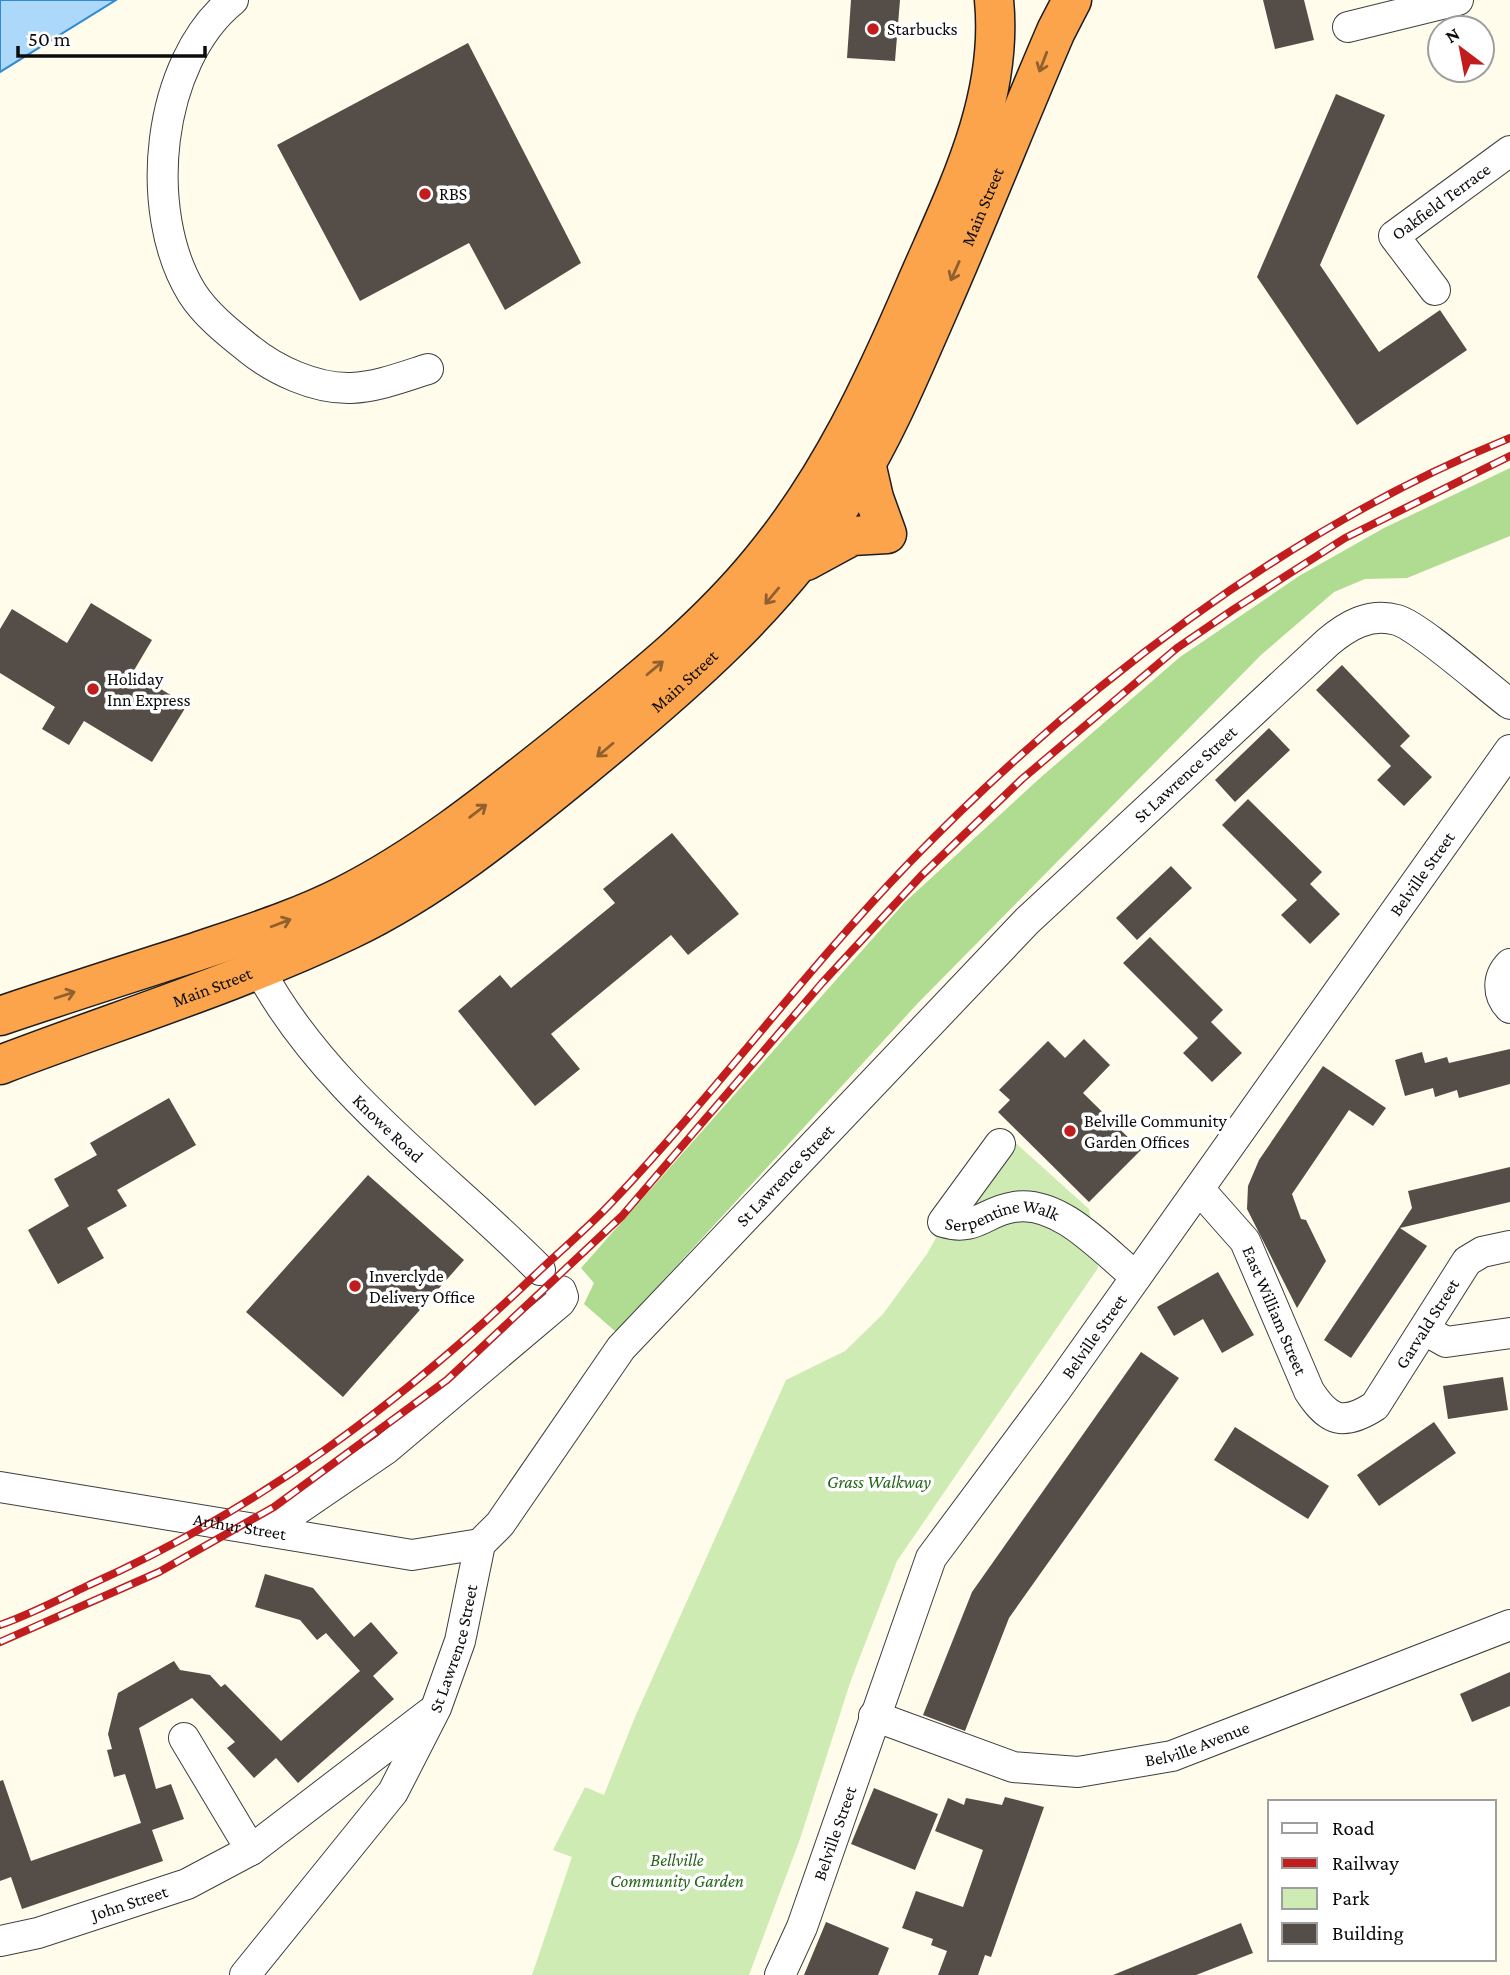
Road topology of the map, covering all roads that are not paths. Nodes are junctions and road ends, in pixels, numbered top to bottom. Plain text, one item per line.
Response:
1 (233, 0) edge
2 (994, 0) edge
3 (1072, 0) edge
4 (1458, 0) edge
5 (1348, 27) dead end
6 (1510, 151) edge
7 (1435, 290) dead end
8 (428, 369) dead end
9 (866, 463) junction
10 (797, 566) junction
11 (1510, 704) edge
12 (1510, 750) edge
13 (1510, 964) edge
14 (259, 970) junction
15 (1510, 1008) edge
16 (0, 1016) edge
17 (0, 1065) edge
18 (1000, 1144) dead end
19 (1199, 1189) junction
20 (1510, 1246) edge
21 (1136, 1277) junction
22 (1425, 1330) junction
23 (1510, 1333) edge
24 (1356, 1419) joint
25 (0, 1487) edge
26 (266, 1531) junction
27 (480, 1544) junction
28 (1510, 1625) edge
29 (436, 1708) junction
30 (874, 1716) junction
31 (184, 1738) dead end
32 (251, 1850) junction
33 (0, 1941) edge
34 (245, 1975) edge
35 (780, 1975) edge

1 - 8 street
16 -> 2 highway, Main Street
3 -> 9 highway, Main Street
4 - 5 street
6 - 7 street, Oakfield Terrace
9 - 10 highway, Main Street
9 - 10 highway
10 -> 14 highway, Main Street
11 - 27 street, St Lawrence Street
12 - 19 street, Belville Street
13 - 15 street
14 - 17 highway, Main Street
14 - 26 street, Knowe Road
18 - 21 street, Serpentine Walk
19 - 21 street, Belville Street
19 - 24 street, East William Street
20 - 22 street, Garvald Street
21 - 30 street, Belville Street
22 - 23 street
22 - 24 street, Garvald Street
25 - 26 street, Arthur Street
26 - 27 street, Arthur Street
27 - 29 street, St Lawrence Street
28 - 30 street, Belville Avenue
29 - 32 street, John Street
29 - 34 street, St Lawrence Street
30 - 35 street, Belville Street
31 - 32 street
32 - 33 street, John Street

